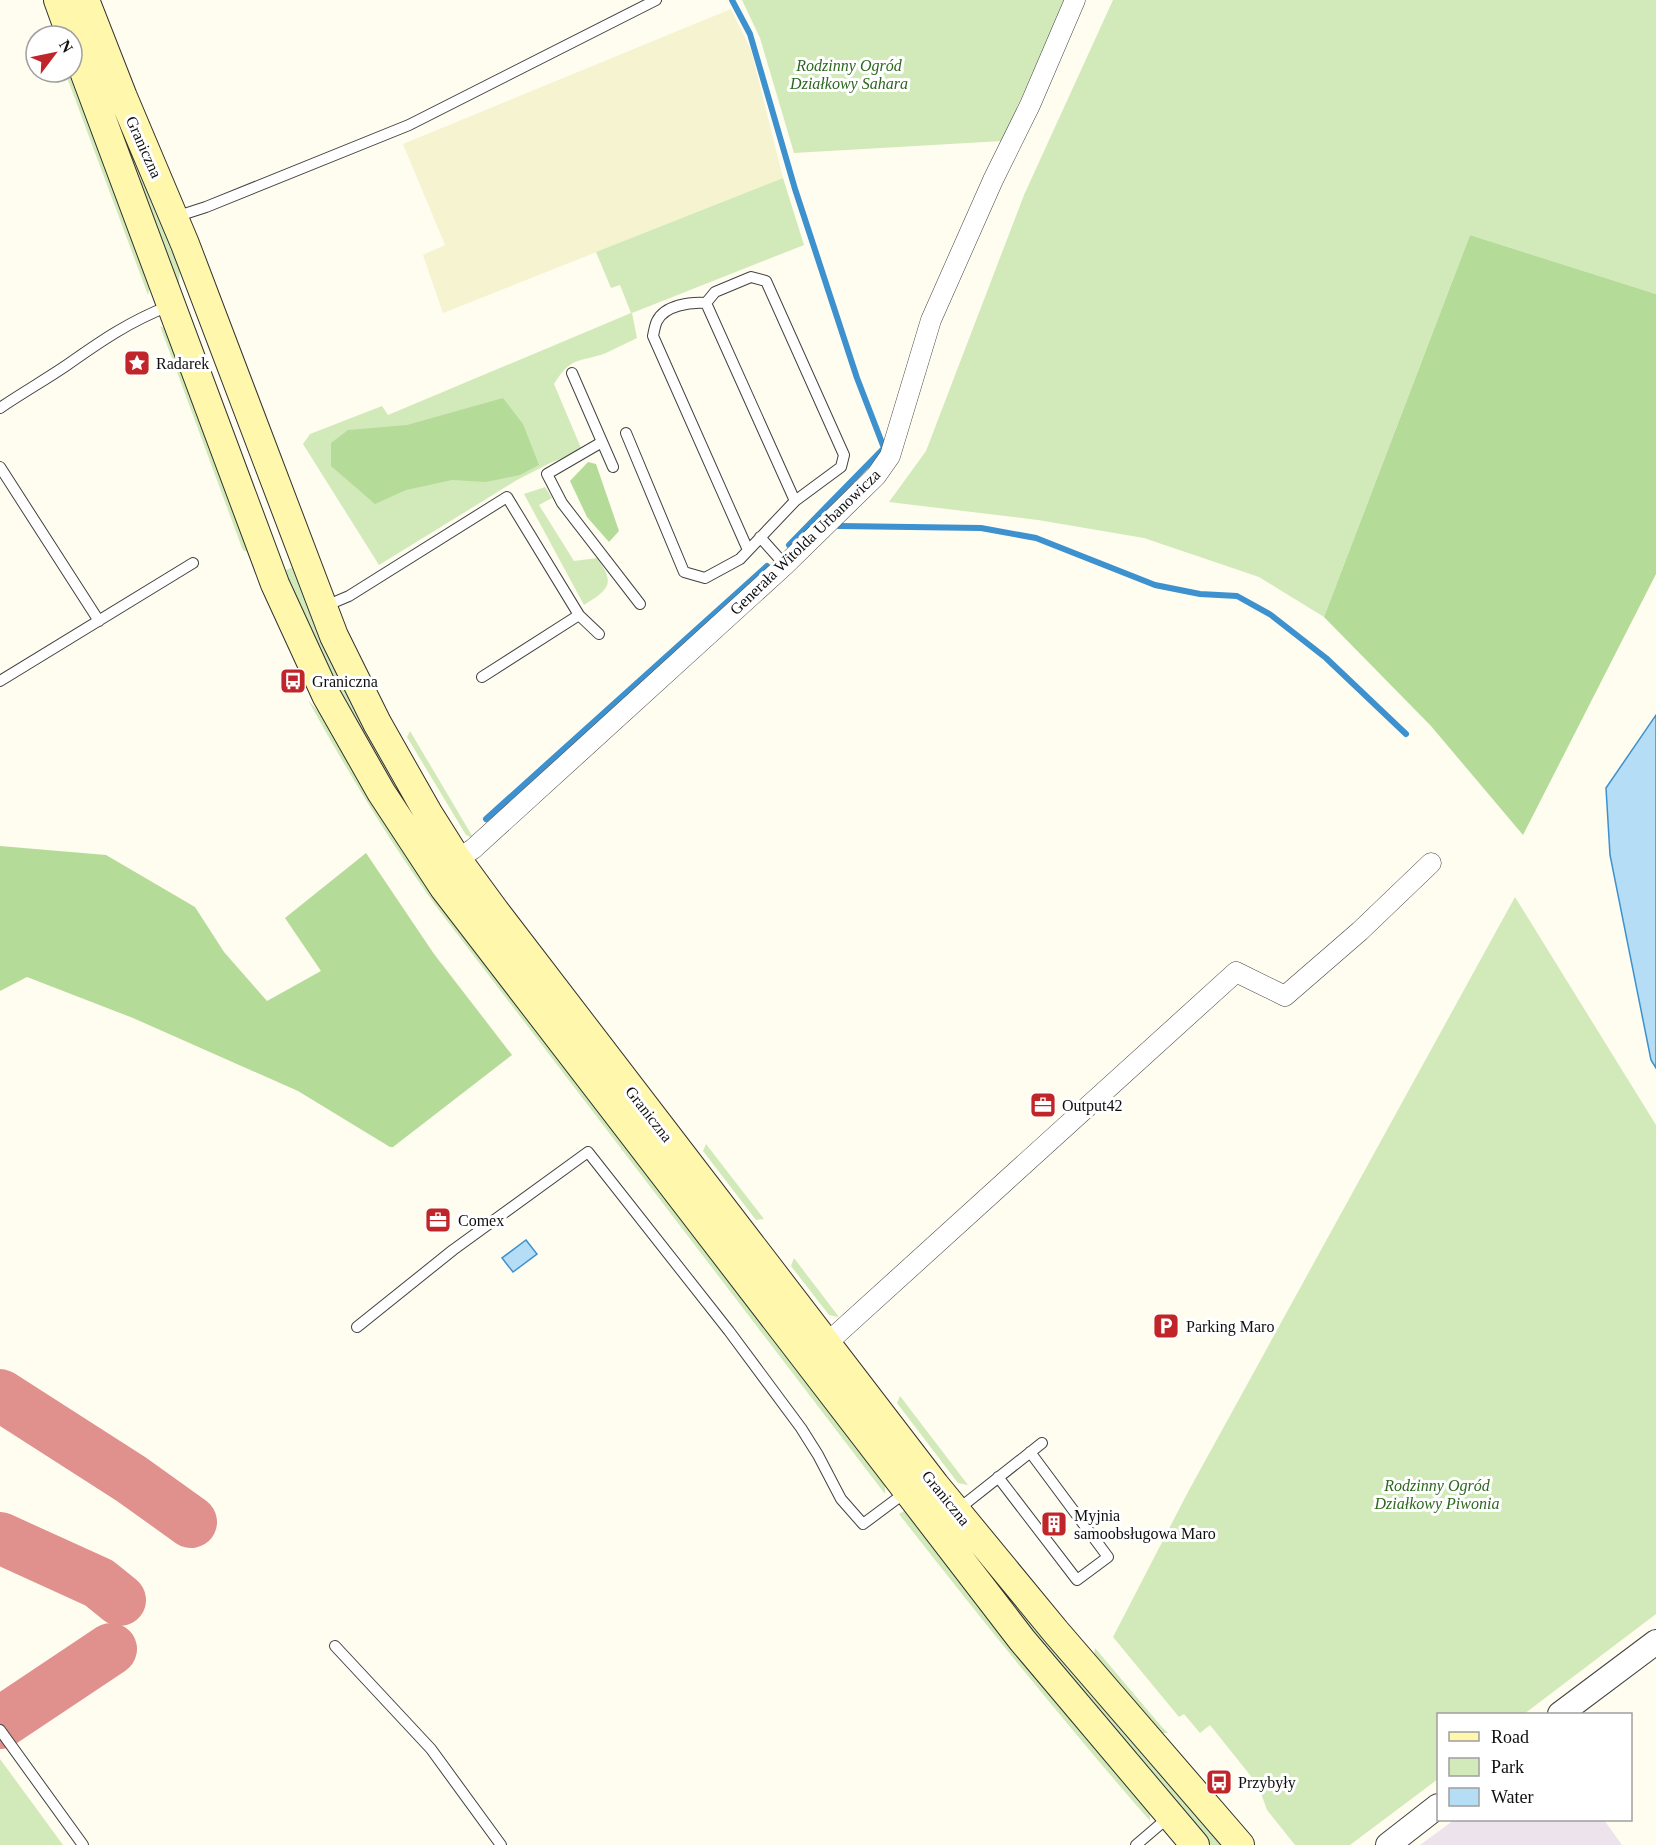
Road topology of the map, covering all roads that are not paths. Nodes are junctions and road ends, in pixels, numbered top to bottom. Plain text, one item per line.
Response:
1 (58, 0) edge
2 (85, 0) edge
3 (656, 0) edge
4 (1075, 0) edge
5 (66, 24) edge
6 (84, 71) edge
7 (174, 217) junction
8 (204, 293) junction
9 (706, 303) junction
10 (172, 305) junction
11 (572, 373) dead end
12 (0, 408) edge
13 (626, 433) dead end
14 (602, 442) junction
15 (0, 467) edge
16 (614, 467) dead end
17 (795, 501) junction
18 (760, 537) junction
19 (748, 550) junction
20 (193, 563) dead end
21 (785, 565) junction
22 (640, 604) dead end
23 (323, 607) junction
24 (579, 615) junction
25 (99, 621) junction
26 (599, 634) dead end
27 (482, 677) dead end
28 (0, 681) edge
29 (457, 859) junction
30 (1431, 862) dead end
31 (357, 1326) dead end
32 (826, 1344) junction
33 (1042, 1443) dead end
34 (1030, 1452) junction
35 (998, 1477) junction
36 (906, 1491) junction
37 (956, 1511) junction
38 (1656, 1642) edge
39 (335, 1646) dead end
40 (1561, 1713) edge
41 (0, 1730) edge
42 (1437, 1807) edge
43 (1170, 1816) junction
44 (83, 1845) edge
45 (501, 1845) edge
46 (1136, 1845) edge
47 (1195, 1845) edge
48 (1240, 1845) edge
49 (1388, 1845) edge

1 - 5 main road, Graniczna
2 - 7 main road, Graniczna
3 - 7 lane
4 - 21 street, Generała Witolda Urbanowicza
6 - 10 main road, Graniczna
7 - 8 main road, Graniczna
8 - 10 street
8 - 23 main road, Graniczna
9 - 17 lane
9 - 17 lane
9 - 19 lane
10 - 12 lane
10 - 36 main road, Graniczna
11 - 14 lane
13 - 19 lane
14 - 16 lane
14 - 22 lane
15 - 25 lane
17 - 18 lane
18 - 19 lane
18 - 21 lane
20 - 25 lane
21 - 29 street, Generała Witolda Urbanowicza
23 - 24 lane
23 - 29 main road, Graniczna
24 - 26 lane
24 - 27 lane
25 - 28 lane
29 - 32 main road, Graniczna
30 - 32 street
31 - 36 lane
32 - 37 main road, Graniczna
33 - 34 lane
34 - 35 lane
34 - 35 lane
35 - 37 lane
36 - 43 main road, Graniczna
37 - 48 main road, Graniczna
38 - 40 street
39 - 45 lane
41 - 44 lane
42 - 49 street
43 - 46 lane
43 - 47 main road, Graniczna

